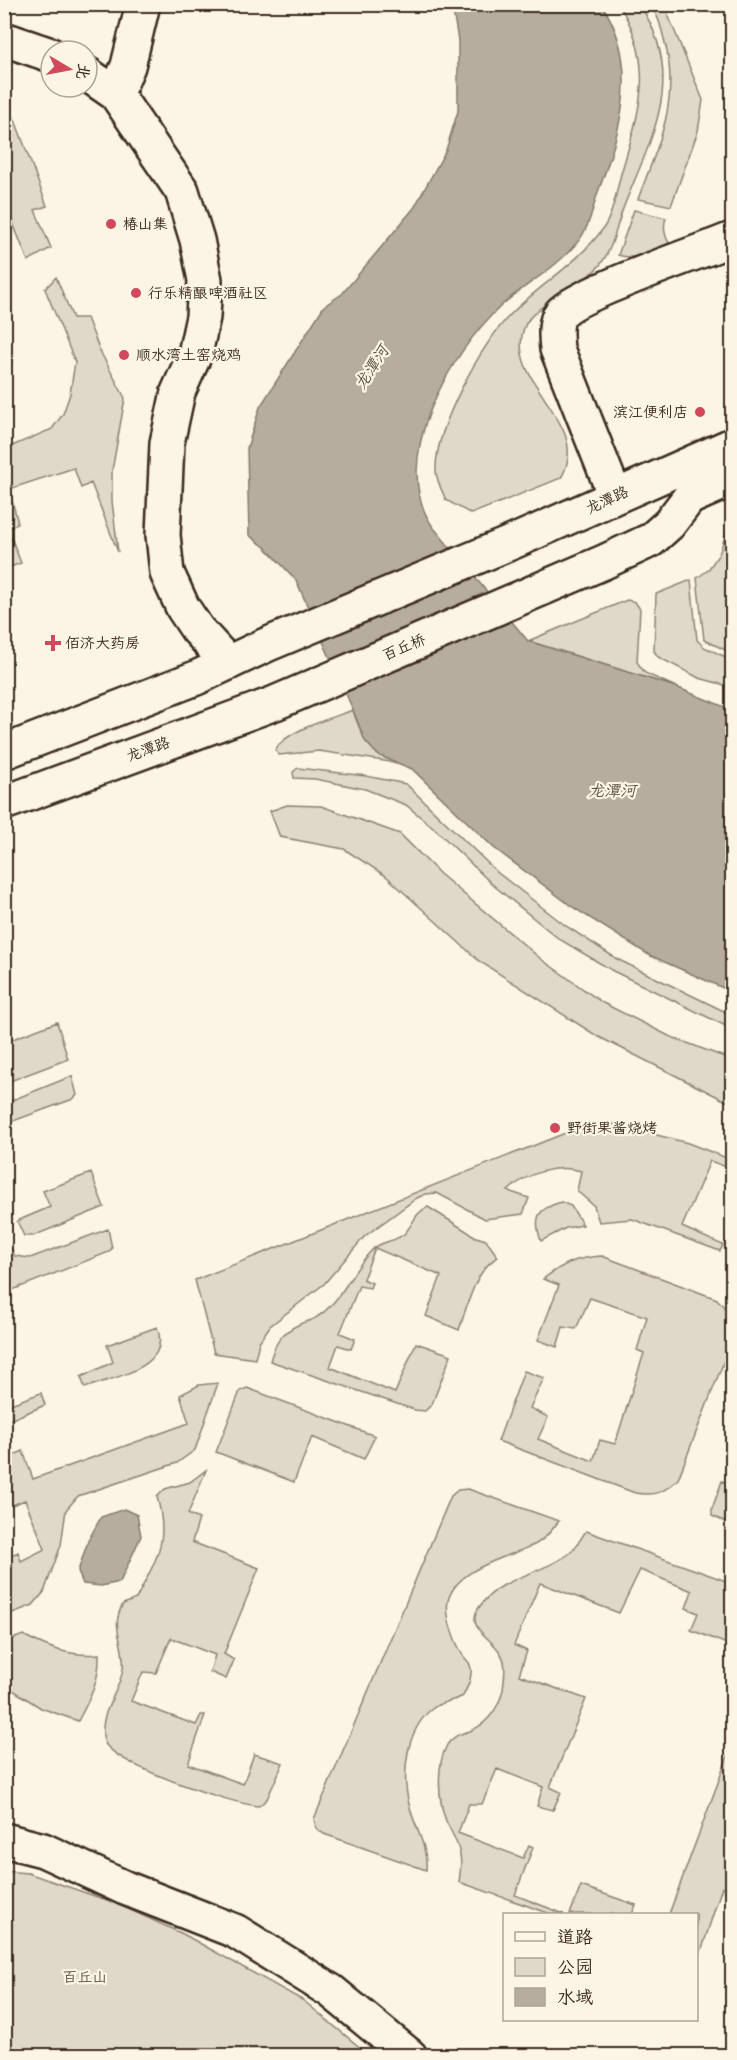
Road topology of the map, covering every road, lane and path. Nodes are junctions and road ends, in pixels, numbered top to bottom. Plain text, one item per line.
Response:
1 (143, 4) edge
2 (4, 39) edge
3 (39, 51) edge
4 (99, 82) edge
5 (116, 94) junction
6 (732, 239) edge
7 (732, 445) edge
8 (732, 479) edge
9 (615, 496) junction
10 (228, 663) junction
11 (291, 695) joint
12 (4, 752) edge
13 (4, 803) edge
14 (4, 1840) edge
15 (410, 2055) edge

1 - 5 street
2 - 3 street
4 - 5 street
5 - 10 street
6 - 9 street
7 - 9 street, 龙潭路
8 - 11 street, 百丘桥
9 - 10 street, 龙潭路
10 - 12 street
11 - 13 street, 龙潭路
14 - 15 street

